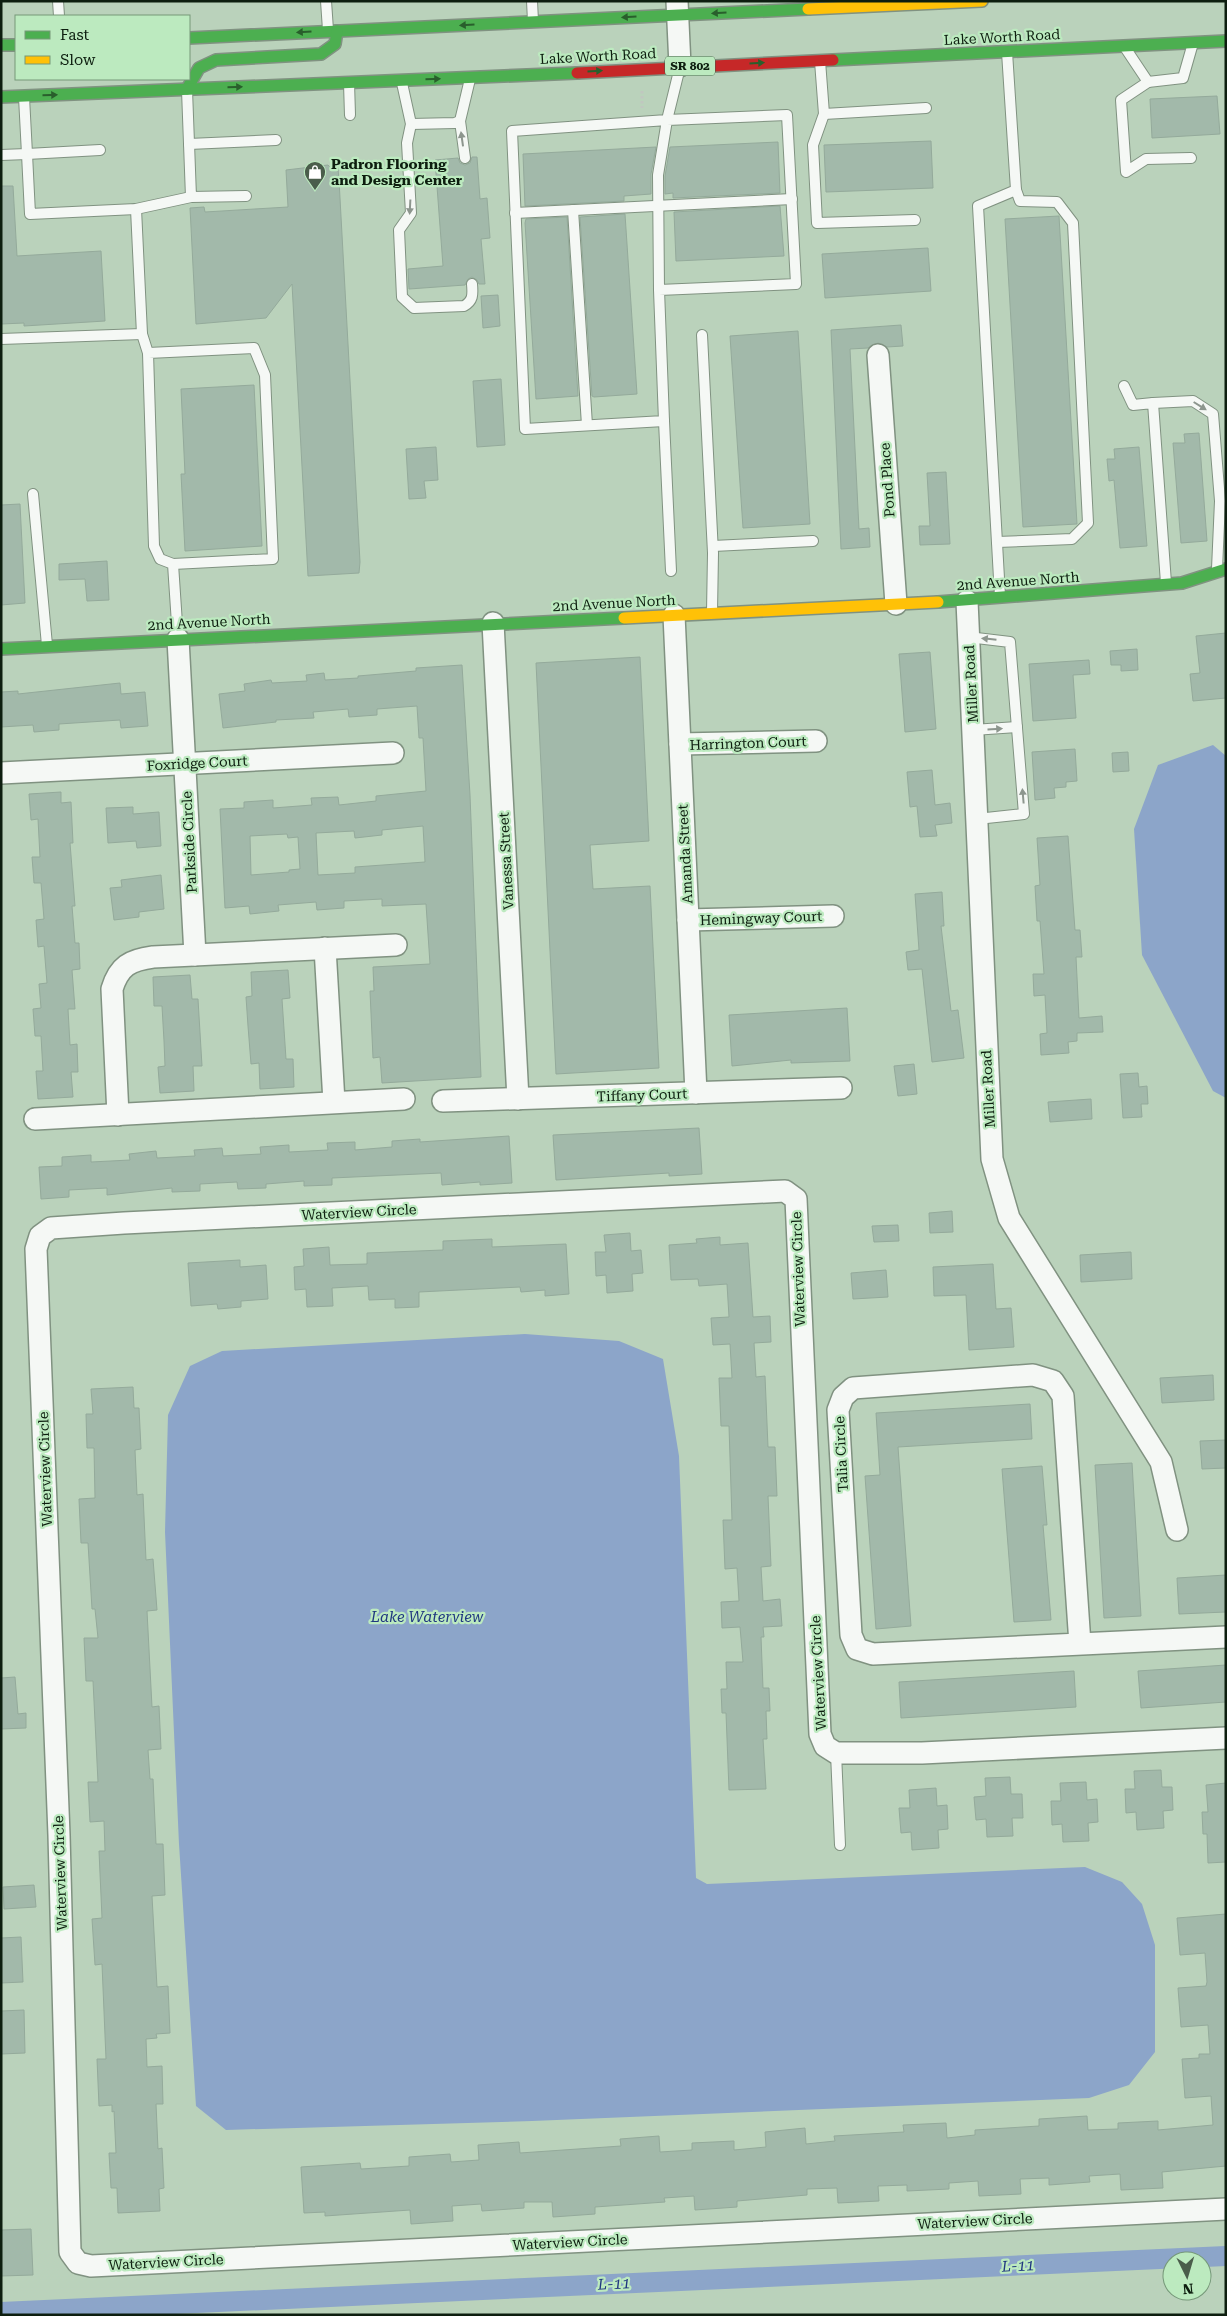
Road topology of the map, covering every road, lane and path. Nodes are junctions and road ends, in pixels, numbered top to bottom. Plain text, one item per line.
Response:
1 (58, 1) edge
2 (326, 1) edge
3 (532, 1) edge
4 (982, 1) edge
5 (834, 5) edge
6 (677, 8) edge
7 (59, 15) edge
8 (533, 22) junction
9 (332, 31) junction
10 (190, 38) edge
11 (1226, 41) edge
12 (1193, 43) junction
13 (15, 45) edge
14 (1, 46) edge
15 (1124, 46) junction
16 (1007, 52) junction
17 (820, 60) junction
18 (680, 66) junction
19 (471, 78) junction
20 (402, 79) junction
21 (349, 82) junction
22 (1148, 82) junction
23 (187, 89) junction
24 (24, 96) junction
25 (1, 97) edge
26 (926, 108) dead end
27 (824, 114) junction
28 (350, 115) dead end
29 (460, 120) junction
30 (667, 120) junction
31 (411, 124) junction
32 (276, 140) dead end
33 (189, 144) junction
34 (100, 150) dead end
35 (27, 154) junction
36 (1, 155) edge
37 (465, 158) dead end
38 (1191, 158) dead end
39 (1016, 190) junction
40 (246, 196) dead end
41 (191, 197) junction
42 (792, 199) junction
43 (658, 205) junction
44 (136, 209) junction
45 (573, 210) junction
46 (515, 213) junction
47 (915, 220) dead end
48 (472, 284) dead end
49 (659, 290) junction
50 (142, 334) junction
51 (702, 335) dead end
52 (1, 339) edge
53 (148, 353) junction
54 (878, 355) dead end
55 (1124, 386) dead end
56 (1153, 404) junction
57 (664, 421) junction
58 (587, 425) junction
59 (33, 494) dead end
60 (813, 541) dead end
61 (997, 542) junction
62 (713, 546) junction
63 (173, 564) junction
64 (671, 571) dead end
65 (1221, 571) edge
66 (1166, 584) junction
67 (1000, 598) junction
68 (967, 600) junction
69 (896, 604) junction
70 (712, 613) junction
71 (674, 615) junction
72 (493, 624) junction
73 (968, 637) junction
74 (178, 639) junction
75 (47, 646) junction
76 (1, 649) edge
77 (1017, 728) junction
78 (973, 730) junction
79 (816, 741) dead end
80 (680, 744) junction
81 (392, 752) dead end
82 (184, 763) junction
83 (1, 773) edge
84 (976, 819) junction
85 (833, 916) dead end
86 (688, 920) junction
87 (396, 945) dead end
88 (325, 948) junction
89 (195, 954) junction
90 (841, 1088) dead end
91 (696, 1093) junction
92 (404, 1098) dead end
93 (518, 1099) junction
94 (443, 1101) dead end
95 (334, 1102) junction
96 (118, 1115) junction
97 (35, 1119) dead end
98 (1177, 1530) dead end
99 (1226, 1637) edge
100 (1080, 1644) junction
101 (1226, 1738) edge
102 (836, 1753) junction
103 (840, 1845) dead end
104 (1226, 2209) edge

1 - 7 lane
2 - 9 lane
3 - 8 lane
4 - 5 main road
5 -> 6 main road
6 -> 8 main road
6 - 18 street
8 -> 9 main road
9 -> 10 main road
9 - 23 main road
11 - 12 main road, Lake Worth Road / SR 802
12 - 15 main road, Lake Worth Road / SR 802
12 - 22 lane
13 - 14 main road
15 - 16 main road, Lake Worth Road / SR 802
15 - 22 lane
16 - 17 main road, Lake Worth Road / SR 802
16 - 39 lane
18 -> 17 main road, Lake Worth Road / SR 802
17 - 27 lane
19 -> 18 main road, Lake Worth Road / SR 802
18 - 30 lane
20 -> 19 main road, Lake Worth Road / SR 802
19 - 29 lane
20 - 21 main road, Lake Worth Road / SR 802
20 - 31 lane
23 -> 21 main road, Lake Worth Road / SR 802
21 - 28 lane
22 - 38 lane
24 -> 23 main road, Lake Worth Road / SR 802
23 - 33 lane
24 - 25 main road, Lake Worth Road / SR 802
24 - 35 lane
26 - 27 lane
27 - 47 lane
29 - 31 lane
37 -> 29 lane
30 - 42 lane
30 - 43 lane
30 - 46 lane
31 -> 48 lane
32 - 33 lane
33 - 41 lane
34 - 35 lane
35 - 36 lane
35 - 44 lane
39 - 61 lane
39 - 61 lane
40 - 41 lane
41 - 44 lane
42 - 43 lane
42 - 49 lane
43 - 45 lane
43 - 49 lane
44 - 50 lane
45 - 46 lane
45 - 58 lane
46 - 58 lane
49 - 57 lane
50 - 52 lane
50 - 53 lane
51 - 62 lane
53 - 63 lane
53 - 63 lane
54 - 69 street, Pond Place
55 - 56 lane
56 -> 65 lane
56 - 66 lane
57 - 58 lane
57 - 64 lane
59 - 75 lane
60 - 62 lane
61 - 67 lane
62 - 70 lane
63 - 74 lane
65 - 66 main road, 2nd Avenue North
66 - 67 main road, 2nd Avenue North
67 - 68 main road, 2nd Avenue North
68 - 69 main road, 2nd Avenue North
68 - 73 street, Miller Road
69 - 70 main road, 2nd Avenue North
70 - 71 main road, 2nd Avenue North
71 - 72 main road, 2nd Avenue North
71 - 80 street, Amanda Street
72 - 74 main road, 2nd Avenue North
72 - 93 street, Vanessa Street
77 -> 73 lane
73 - 78 street, Miller Road
74 - 75 main road, 2nd Avenue North
74 - 82 street, Parkside Circle
75 - 76 main road, 2nd Avenue North
78 -> 77 lane
84 -> 77 lane
78 - 84 street, Miller Road
79 - 80 street, Harrington Court
80 - 86 street, Amanda Street
81 - 82 street, Foxridge Court
82 - 83 street, Foxridge Court
82 - 89 street, Parkside Circle
84 - 98 street, Miller Road
85 - 86 street, Hemingway Court
86 - 91 street, Amanda Street
87 - 88 street
88 - 89 street
88 - 95 street
89 - 96 street
90 - 91 street, Tiffany Court
91 - 93 street, Tiffany Court
92 - 95 street
93 - 94 street, Tiffany Court
95 - 96 street
96 - 97 street
99 - 100 street, Talia Circle
100 - 100 street, Talia Circle
101 - 102 street
102 - 103 lane
102 - 104 street, Waterview Circle

